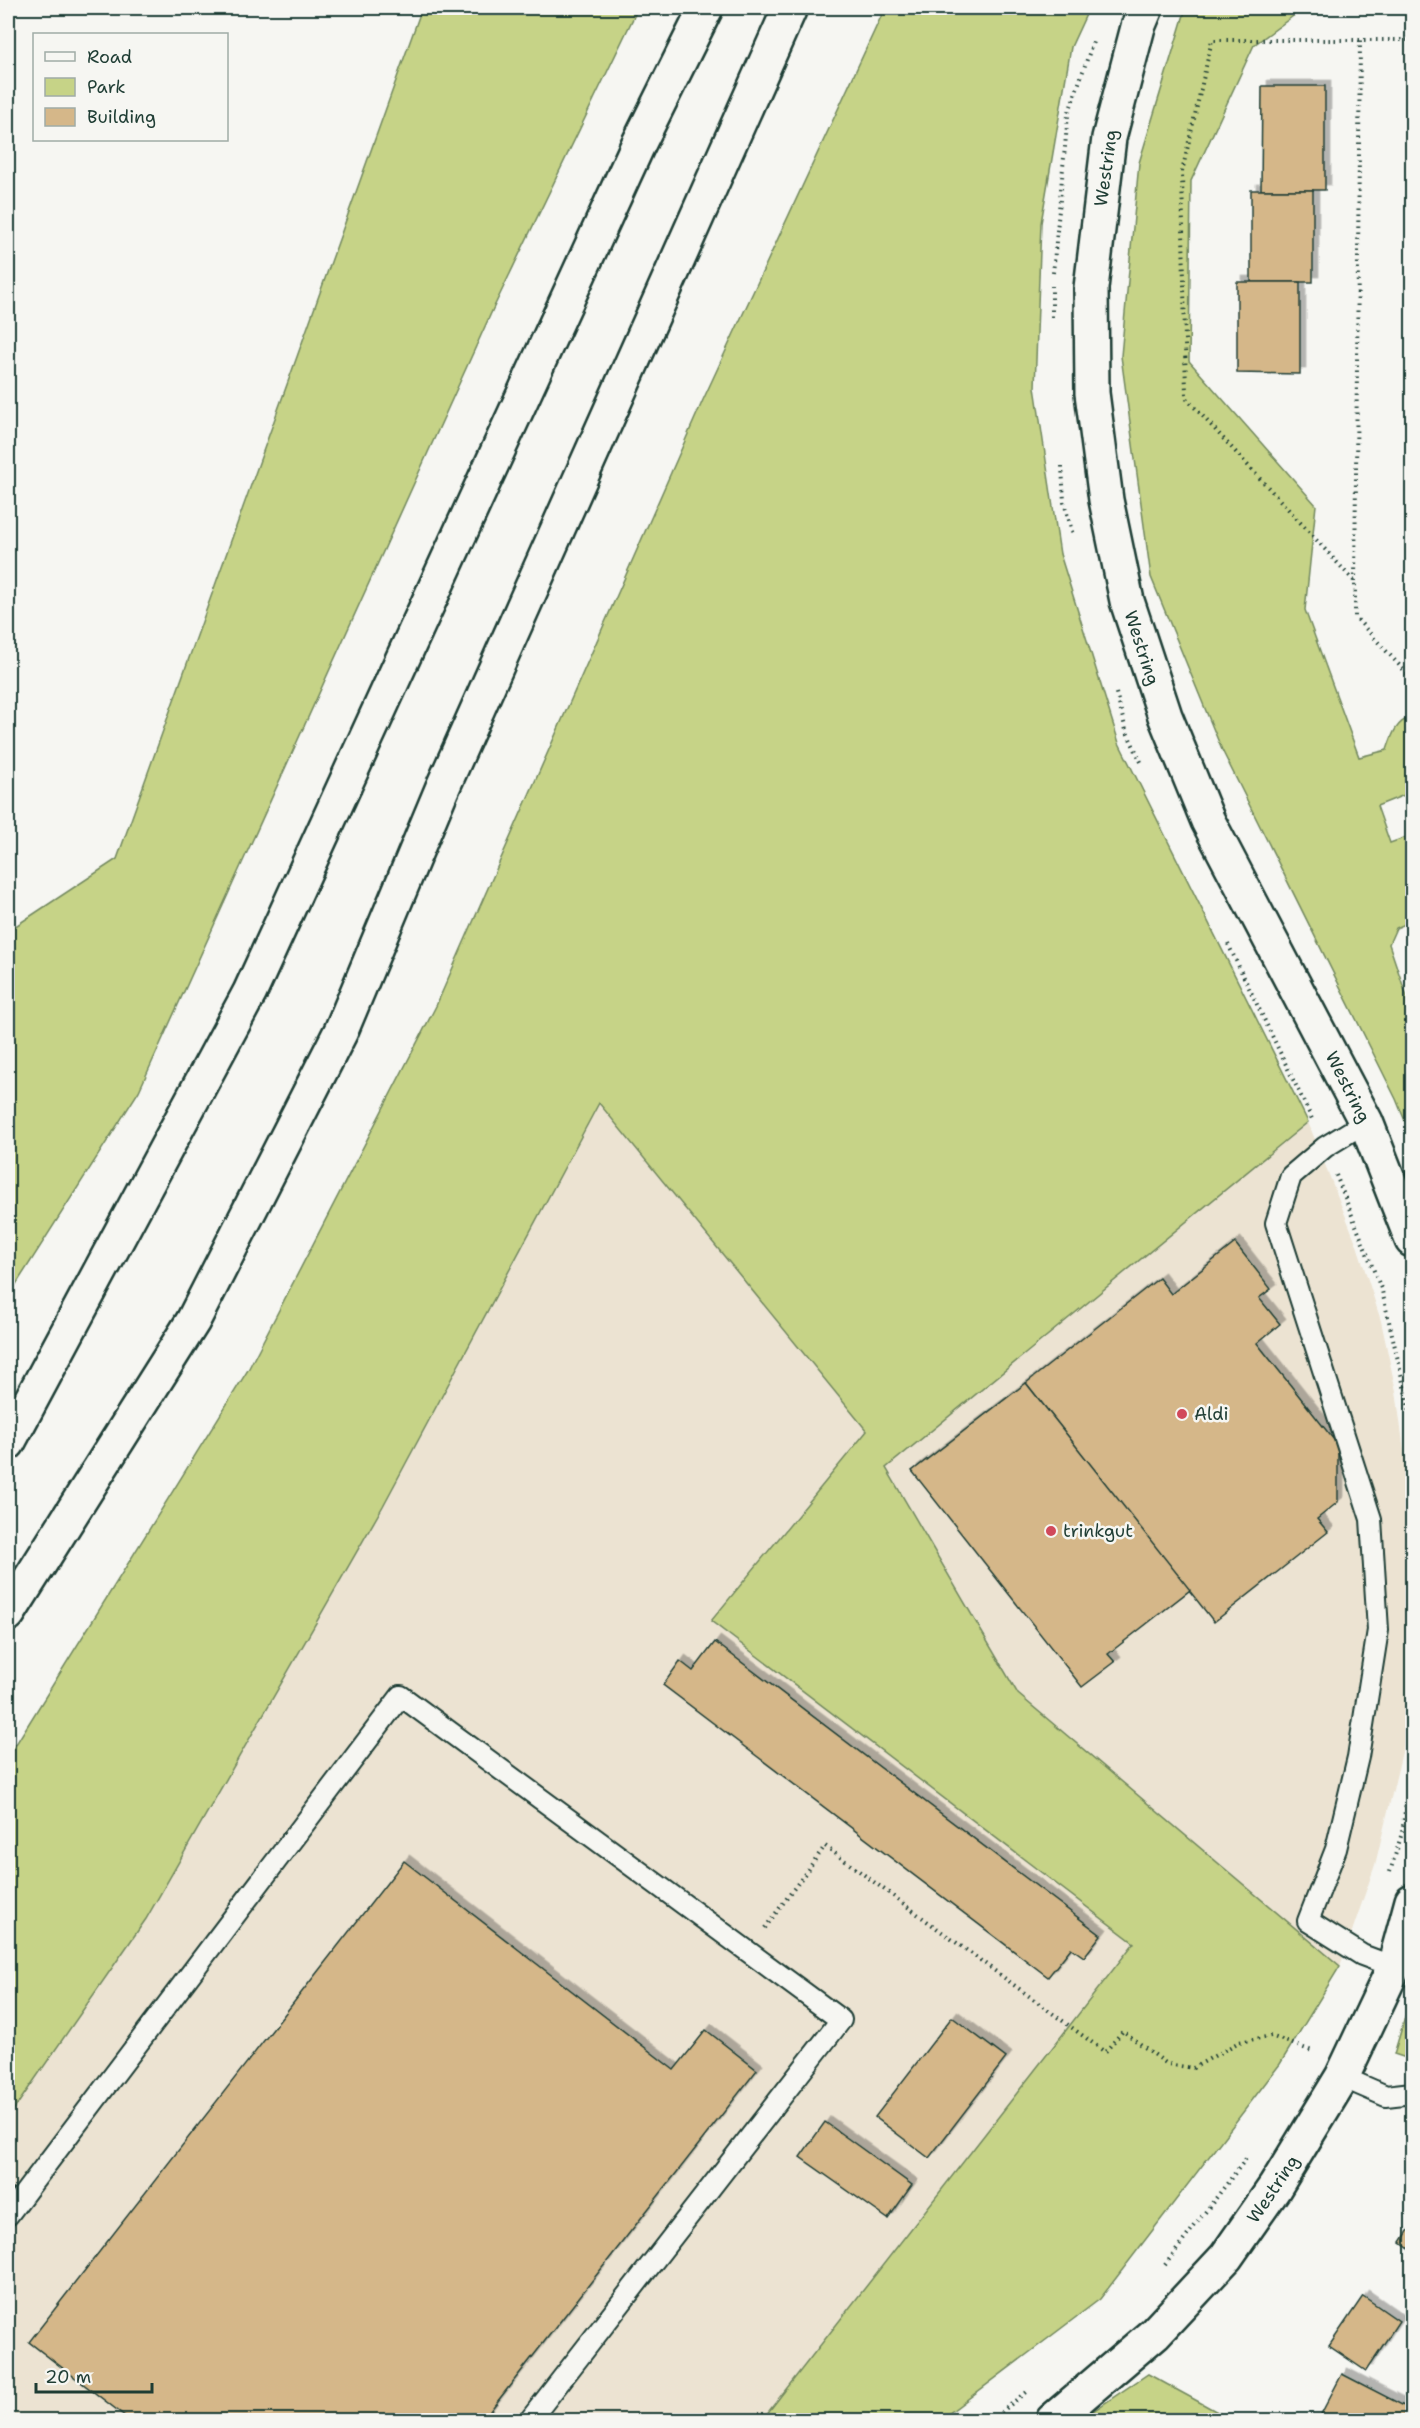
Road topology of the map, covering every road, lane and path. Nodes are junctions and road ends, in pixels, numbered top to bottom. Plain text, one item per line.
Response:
1 (706, 8) edge
2 (790, 8) edge
3 (1146, 8) edge
4 (1360, 40) junction
5 (1413, 40) edge
6 (1355, 582) junction
7 (1413, 679) edge
8 (1366, 1122) junction
9 (1413, 1240) edge
10 (8, 1443) edge
11 (8, 1614) edge
12 (1413, 1758) edge
13 (1388, 1878) dead end
14 (1413, 1901) edge
15 (748, 1952) junction
16 (1394, 1968) junction
17 (1317, 2041) dead end
18 (1312, 2050) junction
19 (1307, 2060) dead end
20 (1342, 2077) junction
21 (1413, 2092) edge
22 (1254, 2148) dead end
23 (8, 2215) edge
24 (1162, 2270) dead end
25 (1035, 2384) dead end
26 (530, 2421) edge
27 (992, 2421) edge
28 (1053, 2421) edge

1 - 10 main road
2 - 11 main road
3 - 8 main road, Westring
4 - 5 path
4 - 6 path
4 - 6 path
6 - 7 path
8 - 9 main road, Westring
8 - 16 lane
12 - 13 path
14 - 16 main road, Westring
15 - 18 path
15 - 23 lane
15 - 26 lane
16 - 20 main road, Westring
17 - 18 path
18 - 19 path
20 - 21 lane
20 - 28 main road, Westring
22 - 24 path
25 - 27 path

